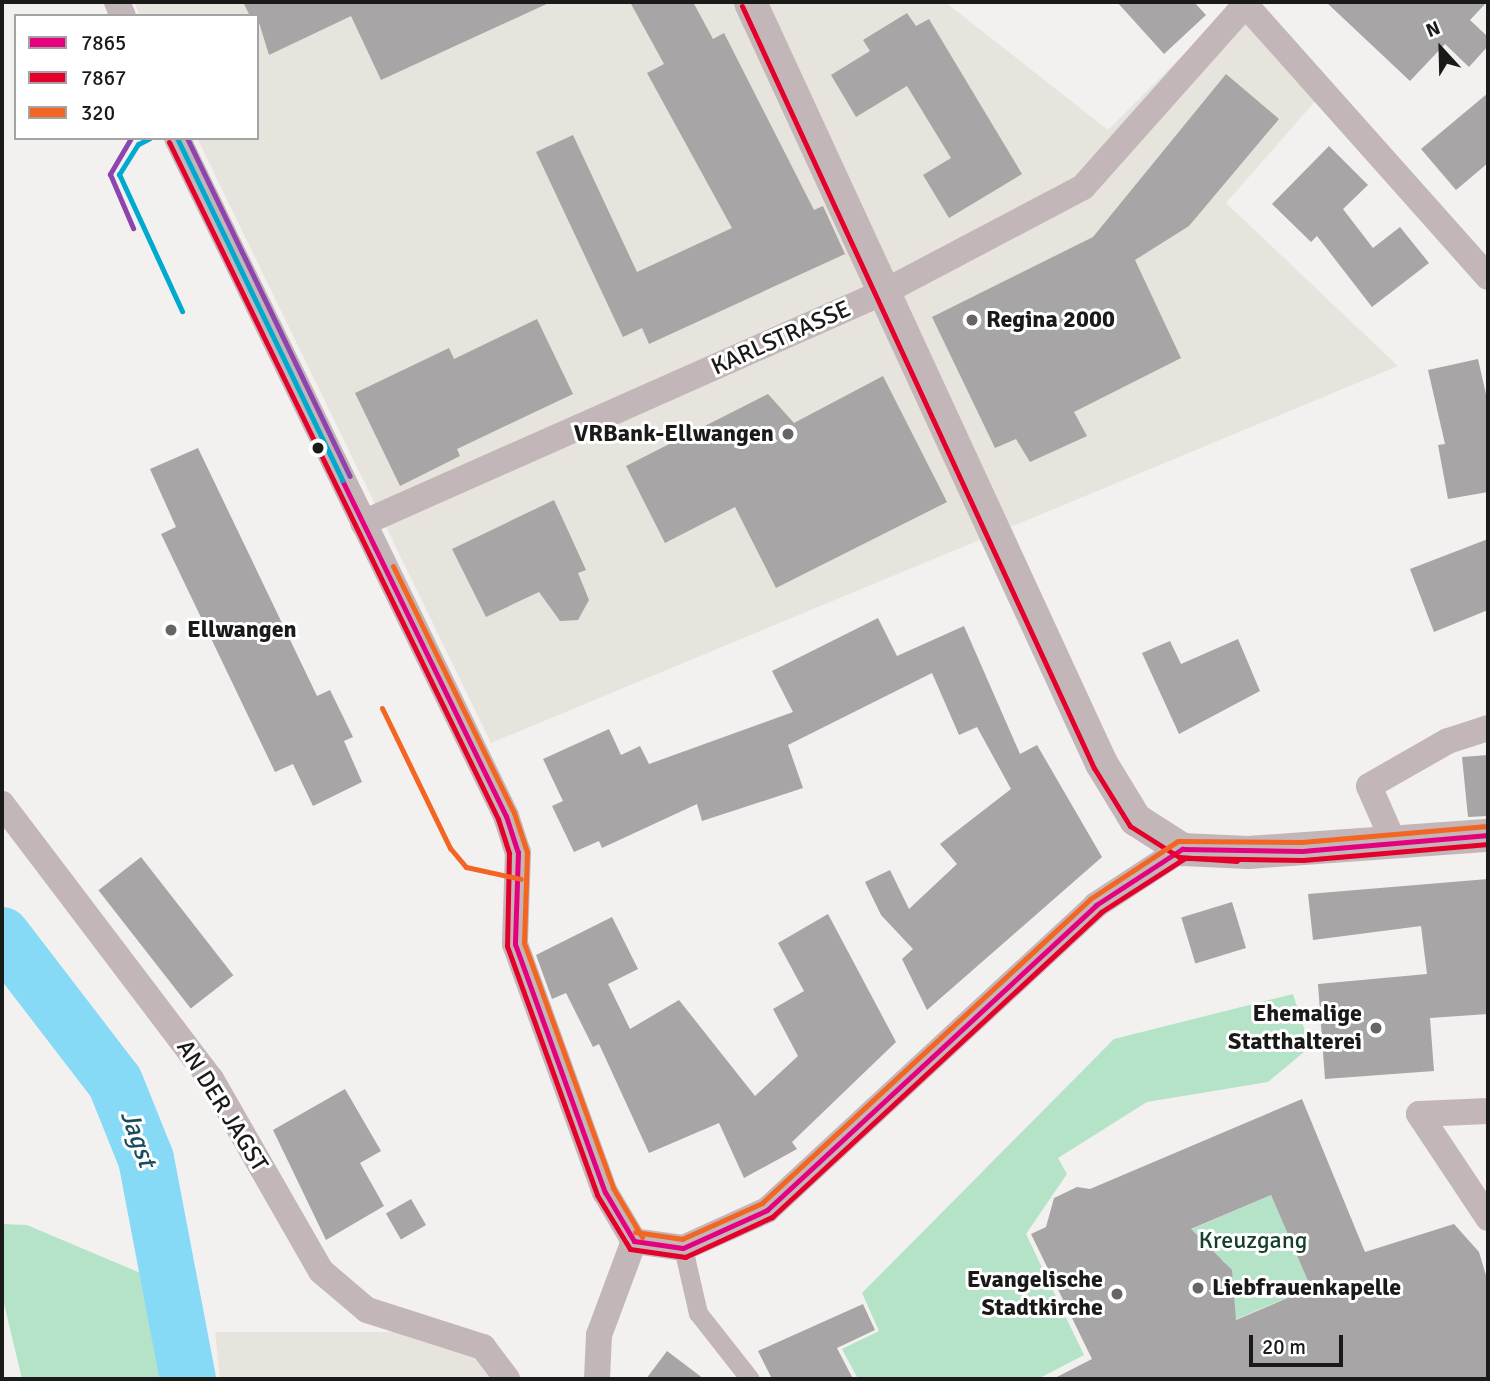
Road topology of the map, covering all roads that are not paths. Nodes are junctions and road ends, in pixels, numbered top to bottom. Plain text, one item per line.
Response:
1 (750, 2) edge
2 (1245, 3) edge
3 (178, 140) edge
4 (1488, 277) edge
5 (886, 291) junction
6 (363, 523) junction
7 (1488, 728) edge
8 (2, 804) edge
9 (1488, 835) edge
10 (1394, 843) junction
11 (1182, 849) junction
12 (1488, 1111) edge
13 (1488, 1218) edge
14 (634, 1241) junction
15 (683, 1248) junction
16 (507, 1379) edge
17 (597, 1379) edge
18 (750, 1379) edge

1 - 5 street
2 - 4 street
2 - 5 street, KARLSTRASSE
3 - 6 street
5 - 6 street, KARLSTRASSE
5 - 11 street
6 - 14 street
7 - 10 street
8 - 16 street, AN DER JAGST
9 - 10 street
10 - 11 street
11 - 15 street
12 - 13 street
14 - 15 street
14 - 17 street
15 - 18 street

